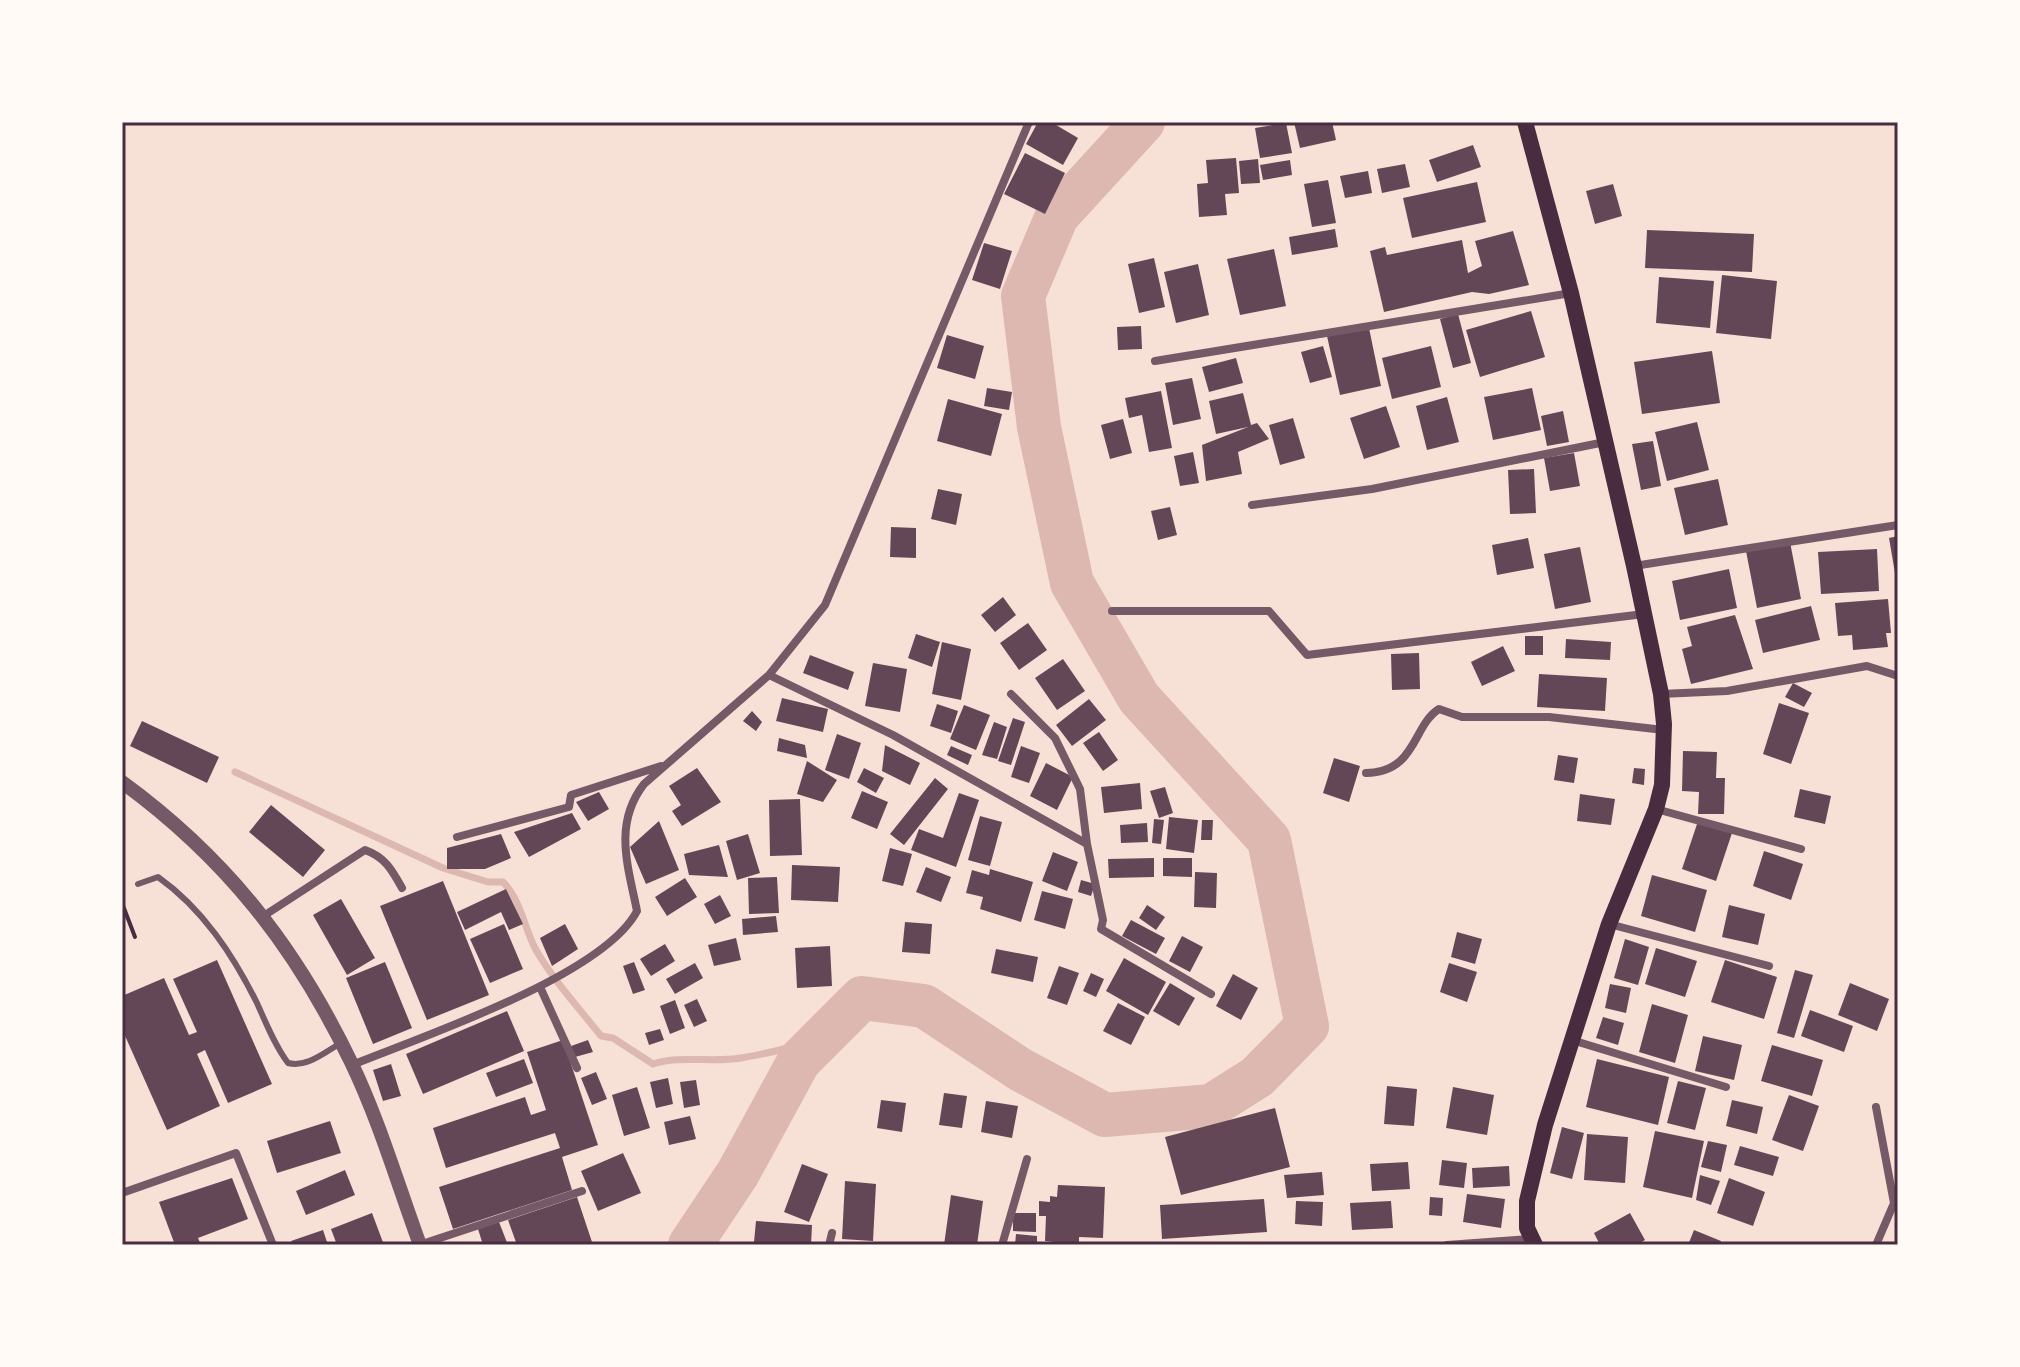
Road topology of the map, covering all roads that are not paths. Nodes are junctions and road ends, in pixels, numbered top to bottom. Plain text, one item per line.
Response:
1 (1029, 122) edge
2 (1525, 122) edge
3 (1571, 293) junction
4 (1155, 361) dead end
5 (1605, 442) junction
6 (1252, 505) dead end
7 (1898, 525) edge
8 (1634, 566) junction
9 (1112, 611) dead end
10 (1645, 614) junction
11 (769, 675) junction
12 (1898, 676) edge
13 (1011, 694) dead end
14 (1661, 694) junction
15 (1664, 730) junction
16 (665, 765) junction
17 (1366, 773) dead end
18 (122, 782) edge
19 (1656, 809) junction
20 (457, 837) dead end
21 (1087, 844) junction
22 (1801, 849) dead end
23 (138, 884) dead end
24 (402, 888) dead end
25 (262, 917) junction
26 (1609, 924) junction
27 (1769, 966) dead end
28 (540, 987) junction
29 (1211, 994) dead end
30 (1575, 1041) junction
31 (341, 1043) junction
32 (352, 1065) junction
33 (577, 1068) dead end
34 (1726, 1087) dead end
35 (1876, 1107) dead end
36 (1027, 1159) dead end
37 (582, 1191) dead end
38 (122, 1193) edge
39 (832, 1233) dead end
40 (1532, 1242) edge
41 (273, 1245) edge
42 (420, 1245) edge
43 (829, 1245) edge
44 (1002, 1245) edge
45 (1447, 1245) edge
46 (1876, 1245) edge

1 - 11 street
2 - 3 main road
3 - 4 street
3 - 5 main road
5 - 6 street
5 - 8 main road
7 - 8 street
8 - 10 main road
9 - 10 street
10 - 14 main road
11 - 16 street
11 - 21 street
12 - 14 street
13 - 21 street
14 - 15 main road
15 - 17 street
15 - 19 main road
16 - 20 street
16 - 28 street
18 - 25 street
19 - 22 street
19 - 26 main road
21 - 29 street
23 - 31 lane
24 - 25 street
25 - 31 street
26 - 27 street
26 - 30 main road
28 - 32 street
28 - 33 street
30 - 34 street
30 - 40 main road
31 - 32 street
32 - 42 street
35 - 46 street
36 - 44 street
37 - 42 street
38 - 41 street
39 - 43 street
40 - 45 street

